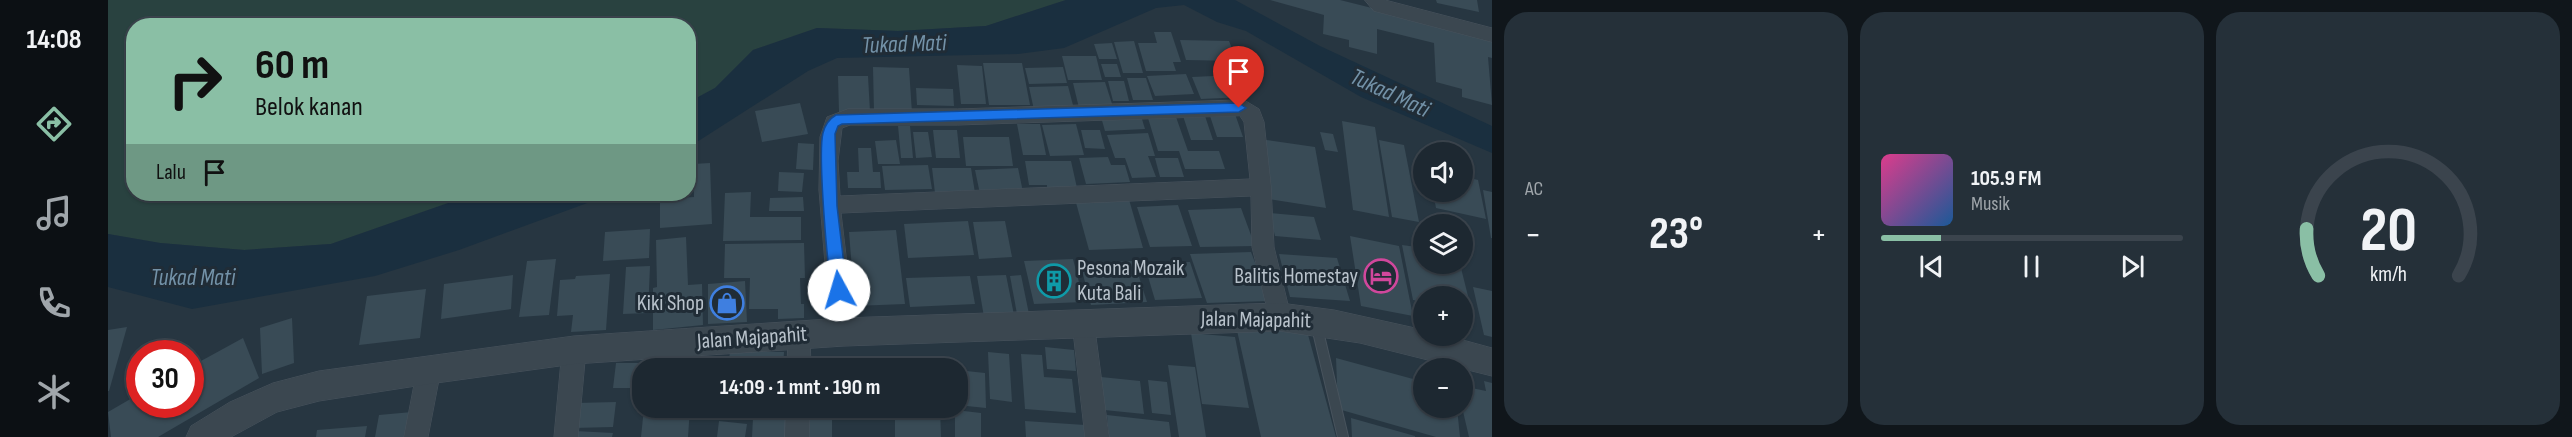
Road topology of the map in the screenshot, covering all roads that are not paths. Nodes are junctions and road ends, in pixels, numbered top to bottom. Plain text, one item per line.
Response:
1 (1374, 0) edge
2 (1492, 35) edge
3 (1261, 187) junction
4 (830, 206) junction
5 (1280, 318) junction
6 (1316, 320) junction
7 (1083, 322) junction
8 (844, 332) junction
9 (799, 335) junction
10 (574, 350) junction
11 (799, 358) edge
12 (1492, 362) edge
13 (429, 369) junction
14 (797, 418) edge
15 (202, 437) edge
16 (416, 437) edge
17 (567, 437) edge
18 (796, 437) edge
19 (1097, 437) edge
20 (1343, 437) edge

1 - 2 street
3 - 4 street
3 - 4 street
3 - 5 street
4 - 8 street
5 - 6 street, Jalan Majapahit
5 - 7 street, Jalan Majapahit
6 - 12 street, Jalan Majapahit
6 - 20 lane
7 - 8 street, Jalan Majapahit
7 - 19 street
8 - 9 street, Jalan Majapahit
9 - 10 street, Jalan Majapahit
9 - 11 street
10 - 13 street, Jalan Majapahit
10 - 17 street
13 - 15 street, Jalan Majapahit
13 - 16 street
14 - 18 street

